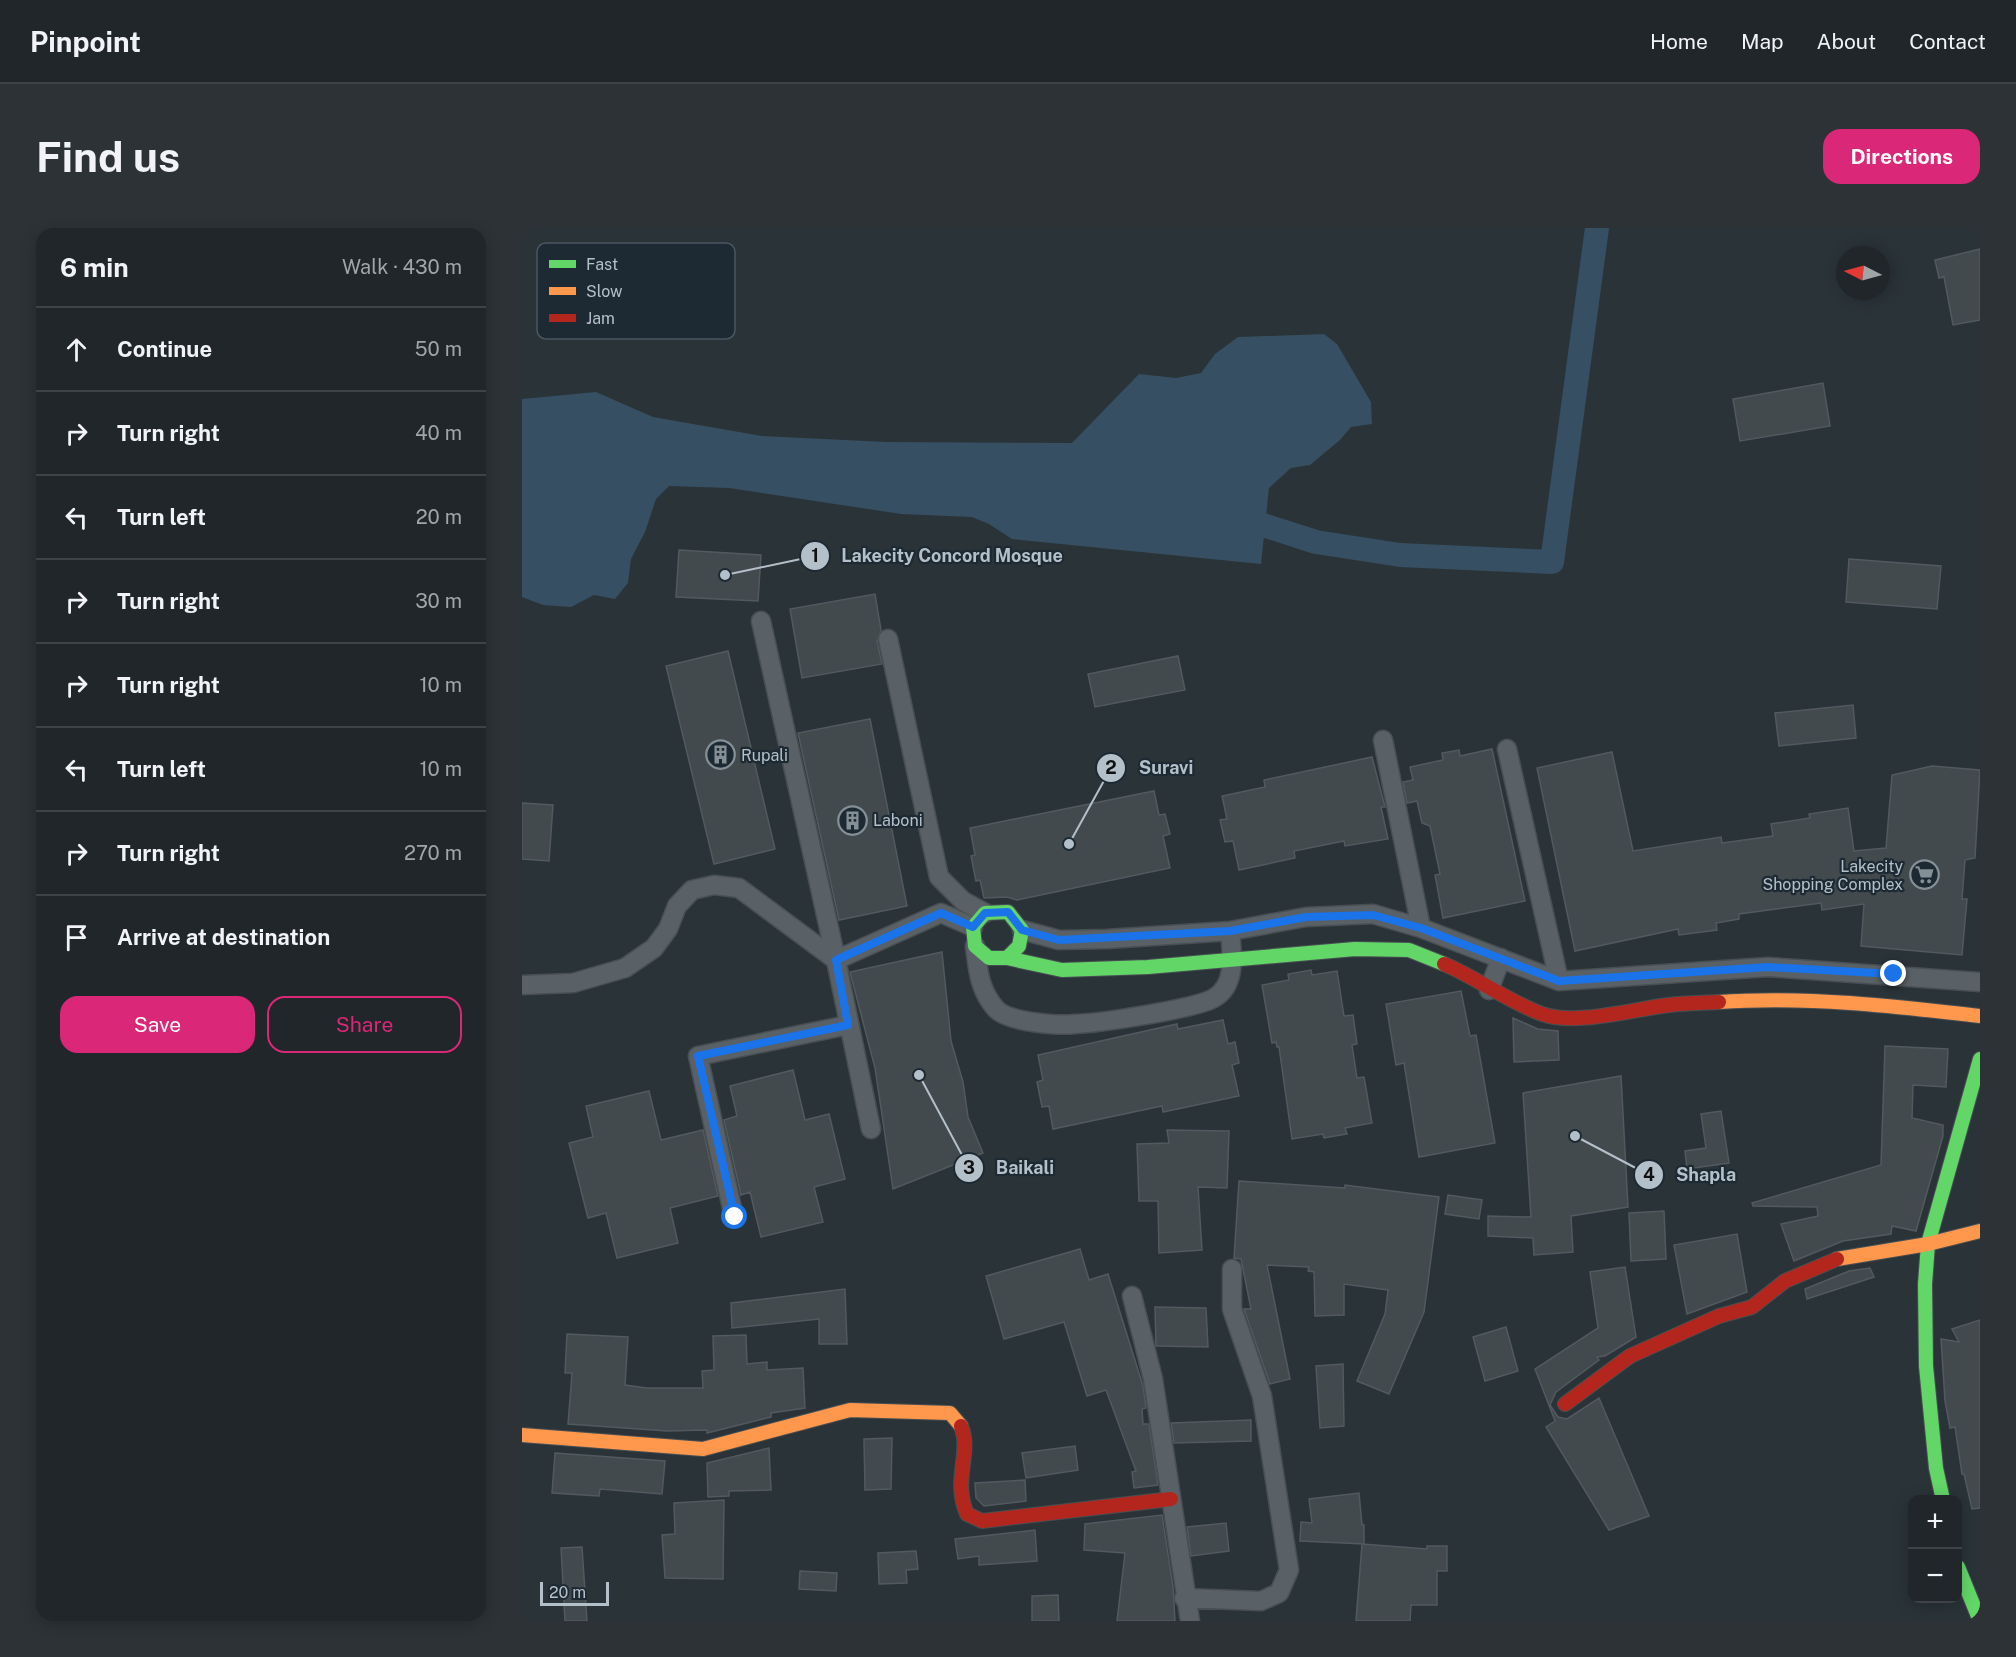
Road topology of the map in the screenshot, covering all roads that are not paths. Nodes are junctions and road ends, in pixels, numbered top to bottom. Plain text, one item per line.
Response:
1 (761, 621) dead end
2 (888, 639) dead end
3 (1383, 740) dead end
4 (1507, 749) dead end
5 (985, 913) junction
6 (973, 927) junction
7 (1421, 928) junction
8 (1022, 930) junction
9 (1230, 931) junction
10 (975, 946) junction
11 (1007, 958) junction
12 (1502, 958) junction
13 (836, 960) junction
14 (1233, 961) junction
15 (1768, 967) junction
16 (1664, 974) junction
17 (1559, 981) junction
18 (1980, 982) edge
19 (522, 985) edge
20 (1489, 990) junction
21 (1763, 999) junction
22 (1668, 1005) junction
23 (1980, 1016) edge
24 (848, 1025) junction
25 (1980, 1059) edge
26 (871, 1129) dead end
27 (735, 1217) dead end
28 (1980, 1231) edge
29 (1928, 1244) junction
30 (1232, 1269) dead end
31 (1132, 1296) dead end
32 (1565, 1404) dead end
33 (522, 1435) edge
34 (1942, 1495) edge
35 (1171, 1499) junction
36 (1962, 1577) edge
37 (1184, 1598) junction
38 (1190, 1621) edge
39 (1980, 1621) edge

1 - 13 street
2 - 5 street
3 - 7 street
4 - 17 street
5 - 6 street
5 - 8 street
6 - 10 street
6 - 13 street
7 - 9 street
7 - 12 street
8 - 9 street
8 - 11 street
9 - 14 street
10 - 11 street
10 - 14 street
11 - 14 street
12 - 17 street
12 - 20 street
13 - 19 street
13 - 24 street
14 - 20 street
15 - 16 street
15 - 18 street
15 - 21 street
16 - 17 street
16 - 22 street
20 - 22 street
21 - 22 street
21 - 23 street
24 - 26 street
24 - 27 street
25 - 29 street
28 - 29 street
29 - 32 street
29 - 34 street
30 - 37 street
31 - 35 street
33 - 35 street
35 - 37 street
36 - 39 street
37 - 38 street

